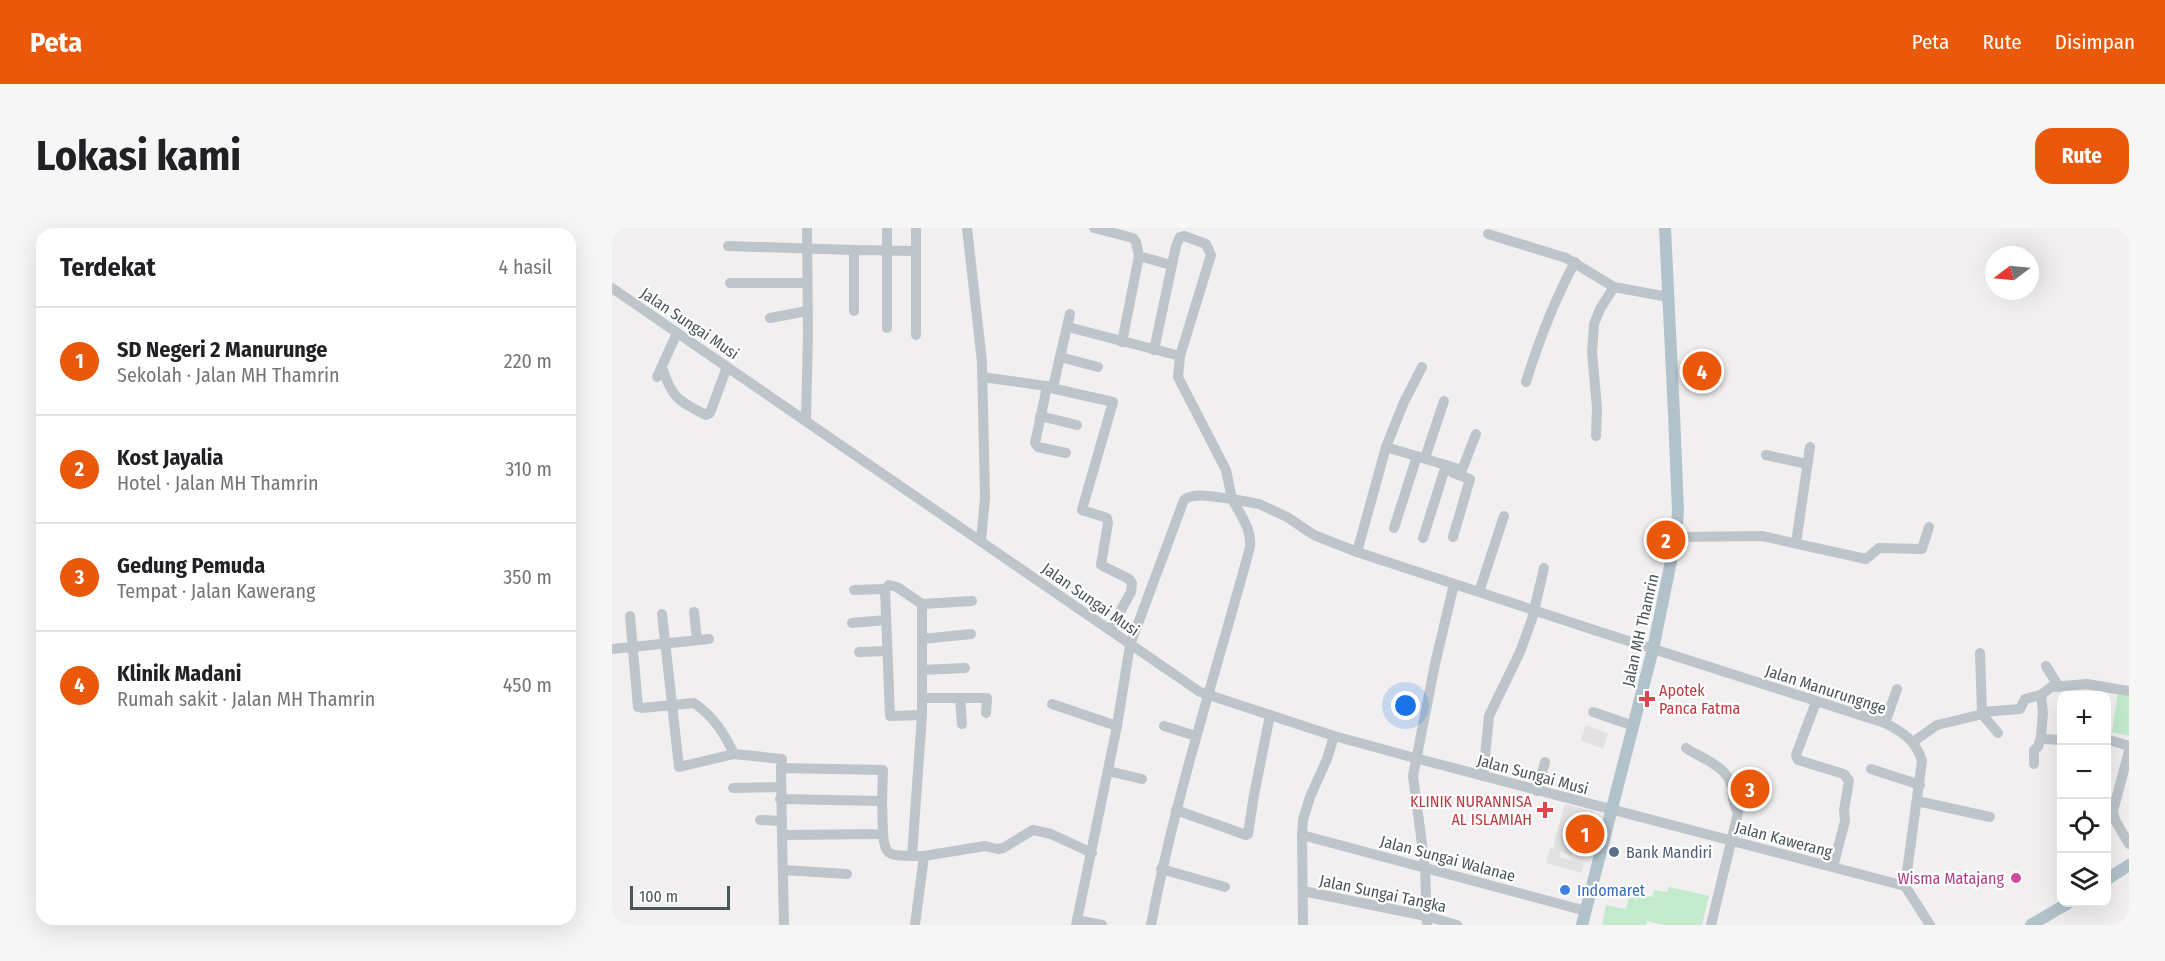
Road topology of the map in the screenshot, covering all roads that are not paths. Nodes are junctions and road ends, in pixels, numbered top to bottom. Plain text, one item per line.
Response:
1 (807, 228) edge
2 (887, 228) edge
3 (916, 228) edge
4 (968, 228) edge
5 (1094, 228) edge
6 (1665, 228) edge
7 (1488, 234) dead end
8 (728, 246) dead end
9 (807, 248) junction
10 (855, 250) junction
11 (916, 251) junction
12 (885, 252) junction
13 (1139, 256) junction
14 (1575, 262) junction
15 (1171, 266) junction
16 (730, 283) dead end
17 (807, 283) junction
18 (1614, 287) junction
19 (612, 288) edge
20 (1668, 297) junction
21 (807, 311) junction
22 (854, 311) dead end
23 (1070, 314) dead end
24 (770, 318) dead end
25 (1068, 327) junction
26 (887, 328) dead end
27 (677, 333) junction
28 (916, 335) dead end
29 (1122, 342) junction
30 (1154, 350) junction
31 (1060, 357) junction
32 (1180, 357) junction
33 (662, 366) junction
34 (728, 367) junction
35 (1098, 367) dead end
36 (1422, 367) dead end
37 (657, 377) dead end
38 (982, 377) junction
39 (1526, 382) dead end
40 (1049, 387) junction
41 (1444, 401) dead end
42 (1040, 416) junction
43 (806, 419) junction
44 (1077, 425) dead end
45 (1476, 434) dead end
46 (1596, 436) dead end
47 (1386, 447) junction
48 (1810, 447) dead end
49 (1066, 453) dead end
50 (1766, 455) dead end
51 (1421, 457) junction
52 (1807, 464) junction
53 (1445, 468) junction
54 (1232, 499) junction
55 (1504, 516) dead end
56 (1929, 527) dead end
57 (1394, 528) dead end
58 (1453, 537) dead end
59 (1676, 537) junction
60 (1423, 538) dead end
61 (981, 541) junction
62 (1796, 543) junction
63 (1357, 552) junction
64 (1544, 568) dead end
65 (1454, 584) junction
66 (885, 589) junction
67 (854, 590) dead end
68 (1479, 592) junction
69 (972, 601) dead end
70 (922, 604) junction
71 (1533, 610) junction
72 (694, 612) dead end
73 (662, 614) dead end
74 (630, 616) dead end
75 (886, 620) junction
76 (852, 623) dead end
77 (1110, 630) junction
78 (971, 634) dead end
79 (922, 639) junction
80 (665, 644) junction
81 (1130, 645) junction
82 (632, 647) junction
83 (612, 649) edge
84 (1653, 649) junction
85 (887, 651) junction
86 (859, 652) dead end
87 (1980, 653) dead end
88 (2046, 666) dead end
89 (965, 668) dead end
90 (922, 670) junction
91 (2059, 687) junction
92 (1897, 689) dead end
93 (2129, 691) edge
94 (1207, 695) junction
95 (2041, 695) junction
96 (960, 698) junction
97 (923, 699) junction
98 (1816, 702) junction
99 (1052, 704) dead end
100 (671, 705) junction
101 (986, 712) dead end
102 (1593, 712) dead end
103 (1981, 713) junction
104 (922, 715) junction
105 (1270, 715) junction
106 (1885, 723) junction
107 (962, 724) dead end
108 (1117, 726) junction
109 (1164, 726) dead end
110 (1634, 726) junction
111 (1998, 733) dead end
112 (1196, 736) junction
113 (1334, 736) junction
114 (2041, 736) junction
115 (2057, 740) edge
116 (2111, 741) edge
117 (1913, 742) junction
118 (2129, 746) edge
119 (1686, 748) dead end
120 (2129, 751) edge
121 (734, 754) junction
122 (1415, 758) junction
123 (1545, 762) dead end
124 (2034, 764) dead end
125 (781, 768) junction
126 (1871, 768) dead end
127 (1108, 771) junction
128 (1483, 776) junction
129 (1142, 779) dead end
130 (1920, 785) junction
131 (733, 788) dead end
132 (780, 788) junction
133 (1537, 791) junction
134 (2112, 792) edge
135 (780, 799) junction
136 (882, 801) junction
137 (1917, 801) junction
138 (1176, 810) junction
139 (1611, 810) junction
140 (1990, 817) dead end
141 (760, 820) dead end
142 (781, 821) junction
143 (883, 834) junction
144 (1302, 835) junction
145 (782, 836) junction
146 (1731, 840) junction
147 (2129, 844) edge
148 (1092, 853) junction
149 (918, 856) junction
150 (2129, 865) edge
151 (1425, 867) junction
152 (1833, 867) junction
153 (1161, 869) junction
154 (783, 870) junction
155 (847, 874) dead end
156 (2111, 877) edge
157 (1905, 886) junction
158 (1225, 887) dead end
159 (1303, 891) junction
160 (2063, 907) edge
161 (1586, 911) junction
162 (1426, 921) edge
163 (1077, 923) edge
164 (784, 925) edge
165 (915, 925) edge
166 (1102, 925) edge
167 (1151, 925) edge
168 (1303, 925) edge
169 (1457, 925) edge
170 (1582, 925) edge
171 (1711, 925) edge
172 (1930, 925) edge
173 (2032, 925) edge

1 - 9 street
2 - 12 street
3 - 11 street
4 - 38 street
5 - 13 street
6 - 20 main road, Jalan MH Thamrin
7 - 14 street
8 - 9 street
9 - 10 street
9 - 17 street
10 - 12 street
10 - 22 street
11 - 12 street
11 - 28 street
12 - 26 street
13 - 15 street
13 - 29 street
14 - 18 street
14 - 39 street
15 - 30 street
15 - 32 street
16 - 17 street
17 - 21 street
18 - 20 street
18 - 46 street
19 - 27 street, Jalan Sungai Musi
20 - 59 main road, Jalan MH Thamrin
21 - 24 street
21 - 43 street
23 - 25 street
25 - 29 street
25 - 31 street
27 - 33 street
27 - 34 street, Jalan Sungai Musi
29 - 30 street
30 - 32 street
31 - 35 street
31 - 40 street
32 - 54 street
33 - 34 street
33 - 37 street
34 - 43 street, Jalan Sungai Musi
36 - 47 street
38 - 40 street
38 - 61 street
40 - 42 street
40 - 77 street
41 - 51 street
42 - 44 street
42 - 49 street
43 - 61 street, Jalan Sungai Musi
45 - 53 street
47 - 51 street
47 - 63 street
48 - 52 street
50 - 52 street
51 - 53 street
51 - 57 street
52 - 62 street
53 - 58 street
53 - 60 street
54 - 63 street, Jalan Manurungnge
54 - 81 street, Jalan Manurungnge
54 - 94 street
55 - 68 street
56 - 62 street
59 - 62 street
59 - 84 main road, Jalan MH Thamrin
61 - 77 street, Jalan Sungai Musi
63 - 65 street, Jalan Manurungnge
64 - 71 street
65 - 68 street, Jalan Manurungnge
65 - 122 street
66 - 67 street
66 - 70 street
66 - 75 street
68 - 71 street, Jalan Manurungnge
69 - 70 street
70 - 79 street
71 - 84 street, Jalan Manurungnge
71 - 128 street
72 - 80 street
73 - 80 street
74 - 82 street
75 - 76 street
75 - 85 street
77 - 81 street, Jalan Sungai Musi
78 - 79 street
79 - 90 street
80 - 82 street
80 - 100 street
81 - 94 street, Jalan Sungai Musi
81 - 108 street
82 - 83 street
82 - 100 street
84 - 98 street, Jalan Manurungnge
84 - 110 main road, Jalan MH Thamrin
85 - 86 street
85 - 104 street
87 - 103 street
88 - 91 street
89 - 90 street
90 - 97 street
91 - 93 street
91 - 95 street
92 - 106 street
94 - 105 street, Jalan Sungai Musi
94 - 112 street
95 - 103 street
95 - 114 street
96 - 97 street
96 - 101 street
96 - 107 street
97 - 104 street
98 - 106 street, Jalan Manurungnge
98 - 152 street
99 - 108 street
100 - 121 street
100 - 121 street
102 - 110 street
103 - 111 street
103 - 117 street
104 - 149 street
105 - 113 street, Jalan Sungai Musi
105 - 138 street
106 - 117 street, Jalan Manurungnge
108 - 127 street
109 - 112 street
110 - 139 main road, Jalan MH Thamrin
112 - 138 street
113 - 122 street, Jalan Sungai Musi
113 - 144 street
114 - 115 street
114 - 124 street
116 - 118 street
117 - 130 street
119 - 146 street
120 - 134 street
121 - 125 street
122 - 128 street, Jalan Sungai Musi
122 - 151 street
123 - 133 street
125 - 132 street
125 - 136 street
126 - 130 street
127 - 129 street
127 - 148 street
128 - 133 street, Jalan Sungai Musi
130 - 137 street
131 - 132 street
132 - 135 street
133 - 139 street, Jalan Sungai Musi
134 - 147 street
135 - 136 street
135 - 142 street
136 - 143 street
137 - 140 street
137 - 157 street
138 - 153 street
139 - 146 street, Jalan Kawerang
139 - 161 main road, Jalan MH Thamrin
141 - 142 street
142 - 145 street
143 - 145 street
143 - 149 street
144 - 151 street, Jalan Sungai Walanae
144 - 159 street
145 - 154 street
146 - 152 street, Jalan Kawerang
146 - 171 street
148 - 149 street
148 - 163 street
149 - 165 street
150 - 156 main road
151 - 161 street, Jalan Sungai Walanae
151 - 162 street
152 - 157 street, Jalan Kawerang
153 - 158 street
153 - 167 street
154 - 155 street
154 - 164 street
157 - 172 street
159 - 162 street, Jalan Sungai Tangka
159 - 168 street
160 - 173 main road
161 - 170 main road, Jalan MH Thamrin
162 - 169 street, Jalan Sungai Tangka
163 - 166 street

